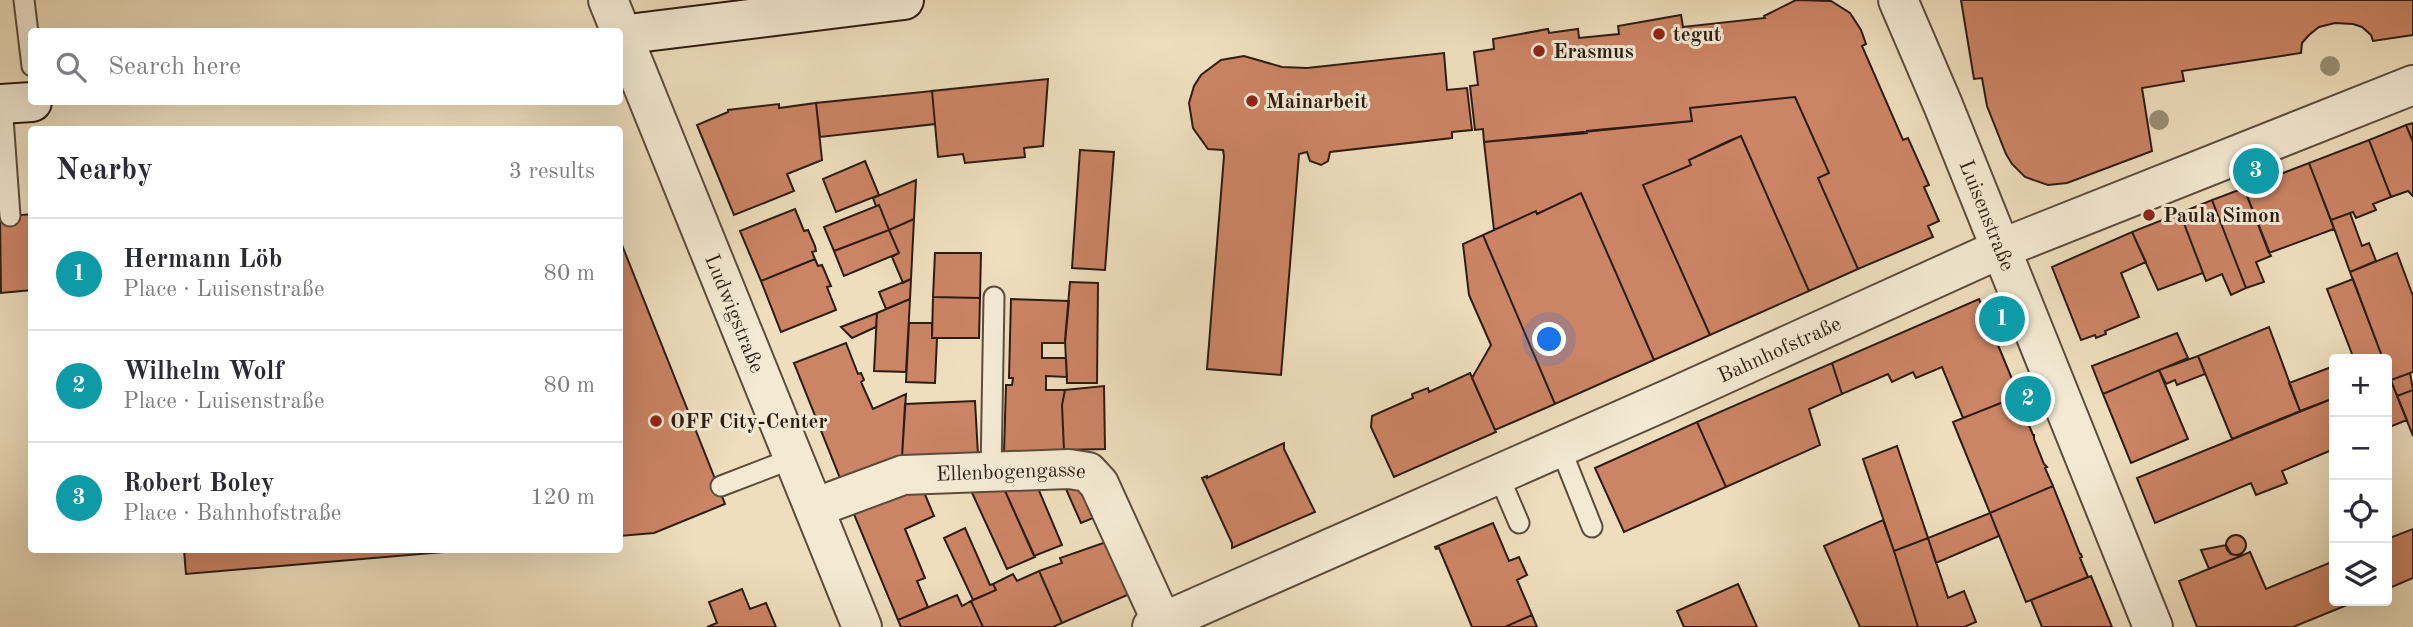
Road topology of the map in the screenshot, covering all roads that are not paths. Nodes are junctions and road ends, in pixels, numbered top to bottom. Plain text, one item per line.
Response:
1 (24, 0) edge
2 (608, 0) edge
3 (904, 0) edge
4 (1898, 0) edge
5 (618, 28) edge
6 (28, 33) edge
7 (623, 35) edge
8 (623, 40) edge
9 (2413, 85) edge
10 (11, 103) edge
11 (10, 216) dead end
12 (2000, 249) junction
13 (994, 297) dead end
14 (1560, 447) junction
15 (794, 458) junction
16 (991, 471) junction
17 (1497, 474) junction
18 (721, 486) dead end
19 (814, 508) junction
20 (1519, 523) dead end
21 (1592, 527) dead end
22 (1157, 625) edge
23 (862, 627) edge
24 (2153, 627) edge

1 - 6 lane
2 - 5 street, Ludwigstraße
3 - 7 street
4 - 12 street, Luisenstraße
8 - 15 street, Ludwigstraße
9 - 12 street, Bahnhofstraße
10 - 11 lane
12 - 14 street, Bahnhofstraße
12 - 24 street, Luisenstraße
13 - 16 lane
14 - 17 street, Bahnhofstraße
14 - 21 lane
15 - 18 lane
15 - 19 street, Ludwigstraße
16 - 19 street, Ellenbogengasse
16 - 22 street, Ellenbogengasse
17 - 20 lane
17 - 22 street, Bahnhofstraße
19 - 23 street, Ludwigstraße

